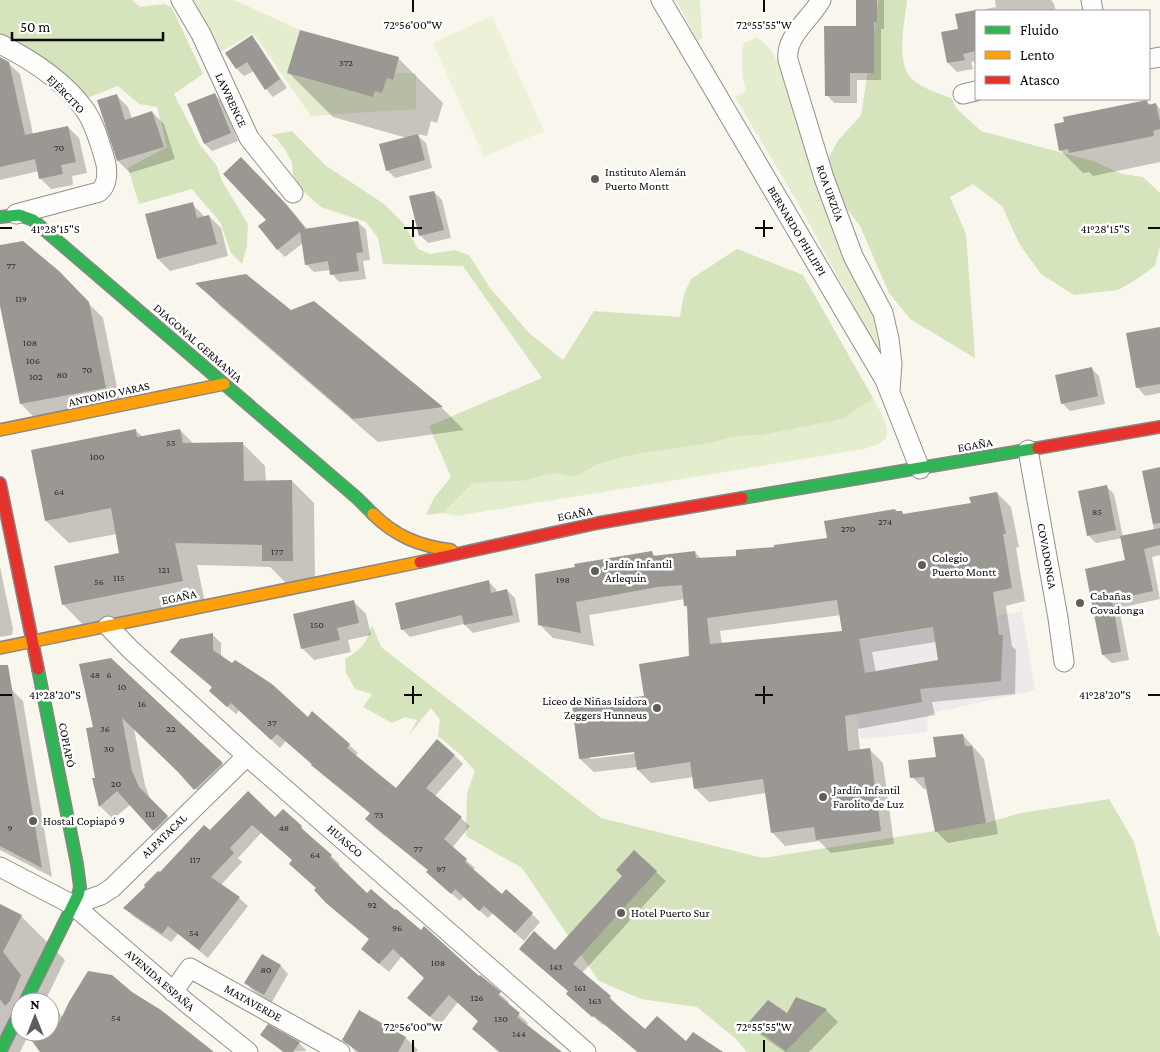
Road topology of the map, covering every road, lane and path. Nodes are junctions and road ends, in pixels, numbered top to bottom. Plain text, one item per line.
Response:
1 (181, 0) edge
2 (661, 0) edge
3 (821, 0) edge
4 (0, 44) edge
5 (293, 193) dead end
6 (6, 216) edge
7 (224, 384) junction
8 (890, 392) junction
9 (1160, 427) edge
10 (0, 430) edge
11 (1028, 450) junction
12 (920, 469) junction
13 (0, 483) edge
14 (370, 510) junction
15 (414, 528) dead end
16 (389, 529) junction
17 (391, 541) dead end
18 (470, 544) junction
19 (386, 558) dead end
20 (355, 576) junction
21 (108, 626) junction
22 (32, 642) junction
23 (0, 648) edge
24 (1064, 662) dead end
25 (247, 756) junction
26 (0, 867) edge
27 (73, 905) junction
28 (30, 992) edge
29 (173, 992) junction
30 (10, 1032) edge
31 (0, 1052) edge
32 (248, 1052) edge
33 (340, 1052) edge
34 (586, 1052) edge

1 - 5 street, LAWRENCE
2 - 8 street, BERNARDO PHILIPPI
3 - 8 street, ROA URZÚA
4 - 6 street, EJÉRCITO
6 - 7 main road, DIAGONAL GERMANIA
7 - 10 main road, ANTONIO VARAS
7 - 14 main road, DIAGONAL GERMANIA
8 - 12 street, BERNARDO PHILIPPI
9 - 11 main road, EGAÑA
11 - 12 main road, EGAÑA
11 - 24 street, COVADONGA
12 - 18 main road, EGAÑA
13 - 22 main road, COPIAPÓ
14 - 15 main road, DIAGONAL GERMANIA
14 - 16 main road, DIAGONAL GERMANIA
16 - 17 main road
16 - 18 main road, DIAGONAL GERMANIA
18 - 20 main road, EGAÑA
19 - 20 main road
20 - 21 main road, EGAÑA
21 - 22 main road, EGAÑA
21 - 25 street, HUASCO
22 - 23 main road, EGAÑA
22 - 27 main road, COPIAPÓ
25 - 27 street, ALPATACAL
25 - 34 street, HUASCO
26 - 27 street, AVENIDA ESPAÑA
27 - 28 main road, COPIAPÓ
27 - 29 street, AVENIDA ESPAÑA
29 - 32 street, AVENIDA ESPAÑA
29 - 33 street, MATAVERDE
30 - 31 main road

